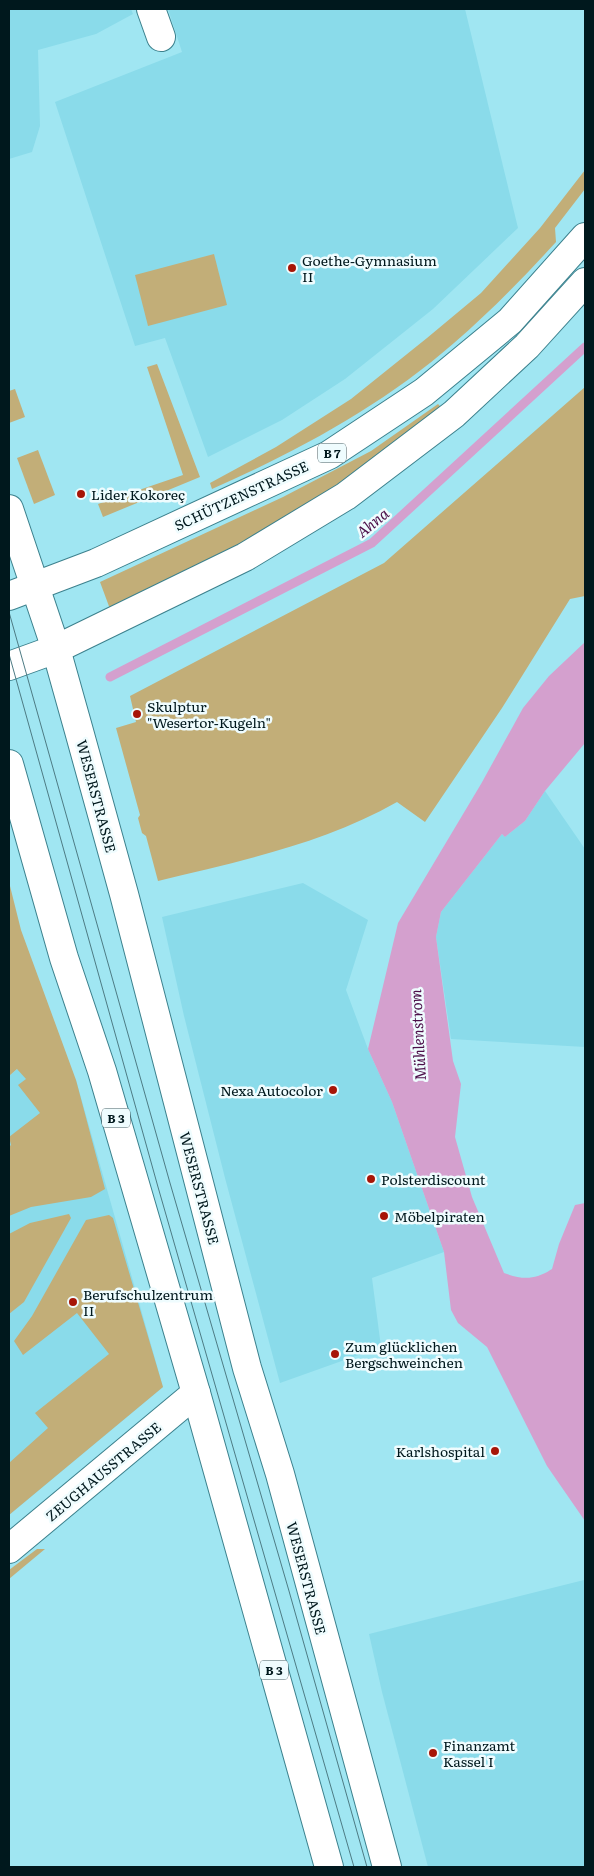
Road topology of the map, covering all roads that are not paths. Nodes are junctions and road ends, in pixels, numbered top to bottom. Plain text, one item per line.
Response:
1 (151, 9) edge
2 (161, 37) dead end
3 (585, 237) edge
4 (585, 282) edge
5 (9, 510) edge
6 (36, 587) junction
7 (9, 596) edge
8 (56, 649) junction
9 (9, 666) edge
10 (9, 764) edge
11 (196, 1393) junction
12 (9, 1549) edge
13 (329, 1867) edge
14 (387, 1867) edge

1 - 2 main road
3 - 6 main road, SCHÜTZENSTRASSE / B 7
4 - 8 main road
5 - 6 main road, WESERSTRASSE
6 - 7 main road, B 7
6 - 8 main road, WESERSTRASSE
8 - 9 main road
8 - 14 main road, WESERSTRASSE
10 - 11 main road, B 3
11 - 12 main road, ZEUGHAUSSTRASSE
11 - 13 main road, B 3

